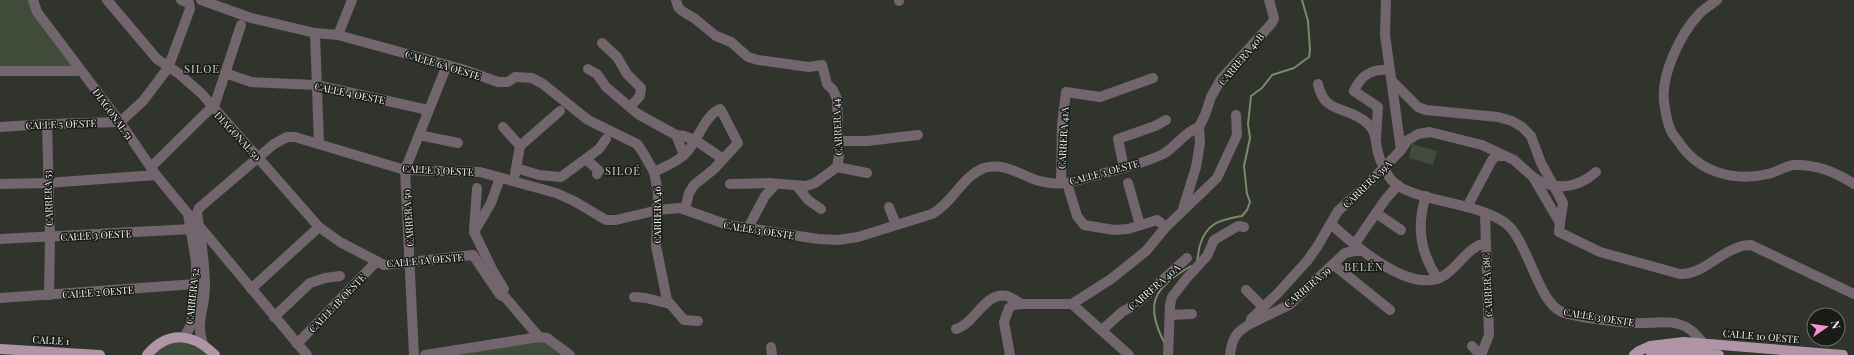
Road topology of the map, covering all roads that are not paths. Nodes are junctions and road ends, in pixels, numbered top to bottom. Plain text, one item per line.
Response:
1 (33, 0) edge
2 (107, 0) edge
3 (181, 0) edge
4 (201, 0) edge
5 (352, 0) edge
6 (676, 0) edge
7 (1269, 0) edge
8 (1386, 0) edge
9 (1717, 0) edge
10 (241, 25) dead end
11 (315, 33) junction
12 (338, 35) junction
13 (602, 43) dead end
14 (447, 65) junction
15 (168, 68) junction
16 (588, 69) dead end
17 (1390, 70) junction
18 (0, 71) edge
19 (81, 71) junction
20 (225, 73) junction
21 (1153, 78) dead end
22 (1392, 81) junction
23 (1318, 84) dead end
24 (316, 85) junction
25 (212, 107) junction
26 (630, 107) junction
27 (428, 110) junction
28 (560, 111) dead end
29 (1236, 115) dead end
30 (1166, 120) dead end
31 (120, 122) junction
32 (47, 124) junction
33 (503, 127) dead end
34 (1199, 127) junction
35 (0, 128) edge
36 (419, 135) junction
37 (918, 135) dead end
38 (676, 136) junction
39 (1376, 137) junction
40 (606, 139) dead end
41 (695, 140) junction
42 (839, 141) junction
43 (458, 143) dead end
44 (319, 144) junction
45 (520, 146) junction
46 (1401, 150) junction
47 (684, 155) junction
48 (1505, 156) junction
49 (259, 158) junction
50 (586, 159) junction
51 (722, 159) junction
52 (837, 167) junction
53 (516, 168) junction
54 (1124, 168) junction
55 (1384, 168) junction
56 (405, 170) junction
57 (153, 171) junction
58 (654, 172) junction
59 (1596, 172) dead end
60 (867, 173) dead end
61 (598, 174) dead end
62 (536, 175) junction
63 (1533, 177) junction
64 (500, 178) junction
65 (513, 182) junction
66 (47, 183) junction
67 (1064, 183) junction
68 (1128, 183) dead end
69 (0, 184) edge
70 (730, 184) dead end
71 (758, 184) junction
72 (1854, 184) edge
73 (776, 185) junction
74 (1398, 185) junction
75 (797, 186) junction
76 (1555, 186) junction
77 (533, 187) junction
78 (477, 188) dead end
79 (1426, 196) junction
80 (761, 204) junction
81 (1467, 206) junction
82 (889, 207) dead end
83 (821, 209) dead end
84 (658, 210) junction
85 (685, 210) junction
86 (1182, 211) junction
87 (1376, 213) junction
88 (1486, 214) junction
89 (1331, 224) junction
90 (896, 225) junction
91 (1140, 225) junction
92 (195, 227) junction
93 (320, 227) junction
94 (1244, 227) dead end
95 (750, 228) junction
96 (1165, 228) junction
97 (1559, 228) junction
98 (1401, 230) dead end
99 (474, 232) junction
100 (50, 237) junction
101 (0, 239) edge
102 (1485, 243) junction
103 (1358, 248) junction
104 (1187, 258) dead end
105 (377, 261) junction
106 (411, 262) junction
107 (1334, 265) junction
108 (340, 276) dead end
109 (1438, 279) junction
110 (196, 284) junction
111 (251, 289) junction
112 (1246, 290) dead end
113 (1851, 290) edge
114 (49, 296) junction
115 (505, 296) junction
116 (634, 297) dead end
117 (0, 298) edge
118 (670, 304) junction
119 (1021, 304) junction
120 (1072, 304) junction
121 (1264, 307) junction
122 (1390, 310) dead end
123 (197, 311) junction
124 (1192, 314) dead end
125 (1170, 315) junction
126 (274, 317) junction
127 (698, 321) dead end
128 (1250, 324) junction
129 (956, 329) dead end
130 (1102, 330) junction
131 (184, 337) junction
132 (540, 337) junction
133 (203, 344) junction
134 (297, 344) junction
135 (1704, 344) junction
136 (1472, 346) dead end
137 (1680, 346) junction
138 (0, 349) edge
139 (1824, 354) edge
140 (100, 355) edge
141 (145, 355) edge
142 (216, 355) edge
143 (307, 355) edge
144 (414, 355) edge
145 (425, 355) edge
146 (570, 355) edge
147 (1010, 355) edge
148 (1129, 355) edge
149 (1168, 355) edge
150 (1230, 355) edge
151 (1480, 355) edge
152 (1634, 355) edge
153 (1651, 355) edge
154 (1719, 355) edge
155 (1842, 355) edge

1 - 19 street, DIAGONAL 51
2 - 15 street, DIAGONAL 50
3 - 15 street
4 - 11 street, CALLE 6A OESTE
5 - 12 street
6 - 42 street, CARRERA 44
7 - 34 street, CARRERA 40B
8 - 17 street
9 - 72 street
10 - 20 street
11 - 12 street, CALLE 6A OESTE
11 - 24 street
12 - 14 street, CALLE 6A OESTE
13 - 26 street
14 - 27 street, CARRERA 50
14 - 58 street, CALLE 6A OESTE
15 - 25 street, DIAGONAL 50
15 - 31 street
16 - 26 street
17 - 22 street
17 - 39 street
18 - 19 street
19 - 31 street, DIAGONAL 51
20 - 24 street, CALLE 4 OESTE
20 - 25 street
21 - 67 street, CARRERA 41A
22 - 46 street
22 - 76 street
23 - 39 street
24 - 27 street, CALLE 4 OESTE
24 - 44 street
25 - 49 street, DIAGONAL 50
25 - 57 street
26 - 38 street
27 - 36 street, CARRERA 50
28 - 45 street
29 - 86 street, CARRERA 40B
30 - 54 street
31 - 32 street, CALLE 5 OESTE
31 - 57 street, DIAGONAL 51
32 - 35 street, CALLE 5 OESTE
32 - 66 street, CARRERA 53
33 - 45 street
34 - 54 street, CALLE 3 OESTE
34 - 86 street, CARRERA 40B
36 - 43 street
36 - 56 street, CARRERA 50
37 - 42 street
38 - 41 street
38 - 47 street
39 - 55 street, CALLE 3 OESTE
40 - 50 street
41 - 47 street, CARRERA 46
41 - 51 street
41 - 51 street, CARRERA 46
42 - 52 street, CARRERA 44
44 - 49 street, CALLE 3 OESTE
44 - 56 street, CALLE 3 OESTE
45 - 53 street
46 - 48 street, CARRERA 39A
46 - 55 street, CARRERA 39A
47 - 58 street, CARRERA 46
48 - 63 street
48 - 81 street
49 - 92 street, CALLE 3 OESTE
49 - 93 street, DIAGONAL 50
50 - 61 street
50 - 62 street
51 - 85 street
52 - 60 street
52 - 75 street
53 - 62 street
53 - 65 street
54 - 67 street, CALLE 3 OESTE
55 - 74 street, CALLE 3 OESTE
55 - 89 street, CARRERA 39A
56 - 64 street, CALLE 3 OESTE
56 - 106 street, CARRERA 50
57 - 66 street
57 - 92 street, DIAGONAL 51
58 - 84 street, CARRERA 46
59 - 76 street
62 - 77 street
63 - 76 street
63 - 97 street
64 - 65 street, CALLE 3 OESTE
64 - 99 street
65 - 77 street, CALLE 3 OESTE
66 - 69 street
66 - 100 street, CARRERA 53
67 - 90 street, CALLE 3 OESTE
67 - 91 street, CARRERA 41A
68 - 91 street
70 - 71 street
71 - 73 street
71 - 80 street
73 - 75 street
73 - 80 street
74 - 79 street, CALLE 3 OESTE
74 - 87 street
75 - 83 street
76 - 97 street
77 - 84 street, CALLE 3 OESTE
78 - 99 street
79 - 81 street, CALLE 3 OESTE
79 - 109 street
80 - 95 street
81 - 88 street, CALLE 3 OESTE
82 - 90 street
84 - 85 street, CALLE 3 OESTE
84 - 118 street, CARRERA 46
85 - 95 street, CALLE 3 OESTE
86 - 96 street, CARRERA 40B
87 - 98 street
87 - 103 street
88 - 102 street, CARRERA 38C
88 - 135 street, CALLE 3 OESTE
89 - 103 street
89 - 121 street, CARRERA 39A
90 - 95 street, CALLE 3 OESTE
91 - 96 street, CARRERA 41A
92 - 100 street, CALLE 3 OESTE
92 - 110 street, CARRERA 52
92 - 111 street, DIAGONAL 51
92 - 123 street, CARRERA 52
93 - 105 street, DIAGONAL 50
93 - 111 street
94 - 125 street
96 - 120 street, CARRERA 40B
97 - 113 street
99 - 115 street
100 - 101 street, CALLE 3 OESTE
100 - 114 street, CARRERA 53
102 - 109 street
102 - 151 street, CARRERA 38C
103 - 107 street, CARRERA 39
103 - 109 street
104 - 130 street, CARRERA 40A
105 - 106 street, CALLE 1A OESTE
105 - 134 street, CALLE 1B OESTE
106 - 115 street, CALLE 1A OESTE
106 - 144 street, CARRERA 50
107 - 122 street
107 - 128 street, CARRERA 39
108 - 126 street
110 - 114 street, CALLE 2 OESTE
110 - 123 street, CARRERA 52
111 - 126 street, DIAGONAL 51
112 - 121 street
114 - 117 street, CALLE 2 OESTE
115 - 132 street
116 - 118 street
118 - 127 street, CARRERA 46
119 - 120 street
119 - 129 street
119 - 147 street
120 - 130 street
121 - 128 street, CARRERA 39A
123 - 131 street, CARRERA 52
123 - 133 street, CARRERA 52
124 - 125 street
125 - 149 street
126 - 134 street, DIAGONAL 51
128 - 150 street, CARRERA 39A
130 - 148 street
131 - 133 main road
131 - 141 main road
132 - 145 street
132 - 146 street
133 - 142 main road
134 - 143 street, DIAGONAL 51
135 - 137 main road, CALLE 10 OESTE
135 - 139 main road, CALLE 10 OESTE
136 - 151 street
137 - 152 main road
137 - 153 main road
137 - 154 main road
138 - 140 main road, CALLE 1
139 - 155 main road, CALLE 10 OESTE

